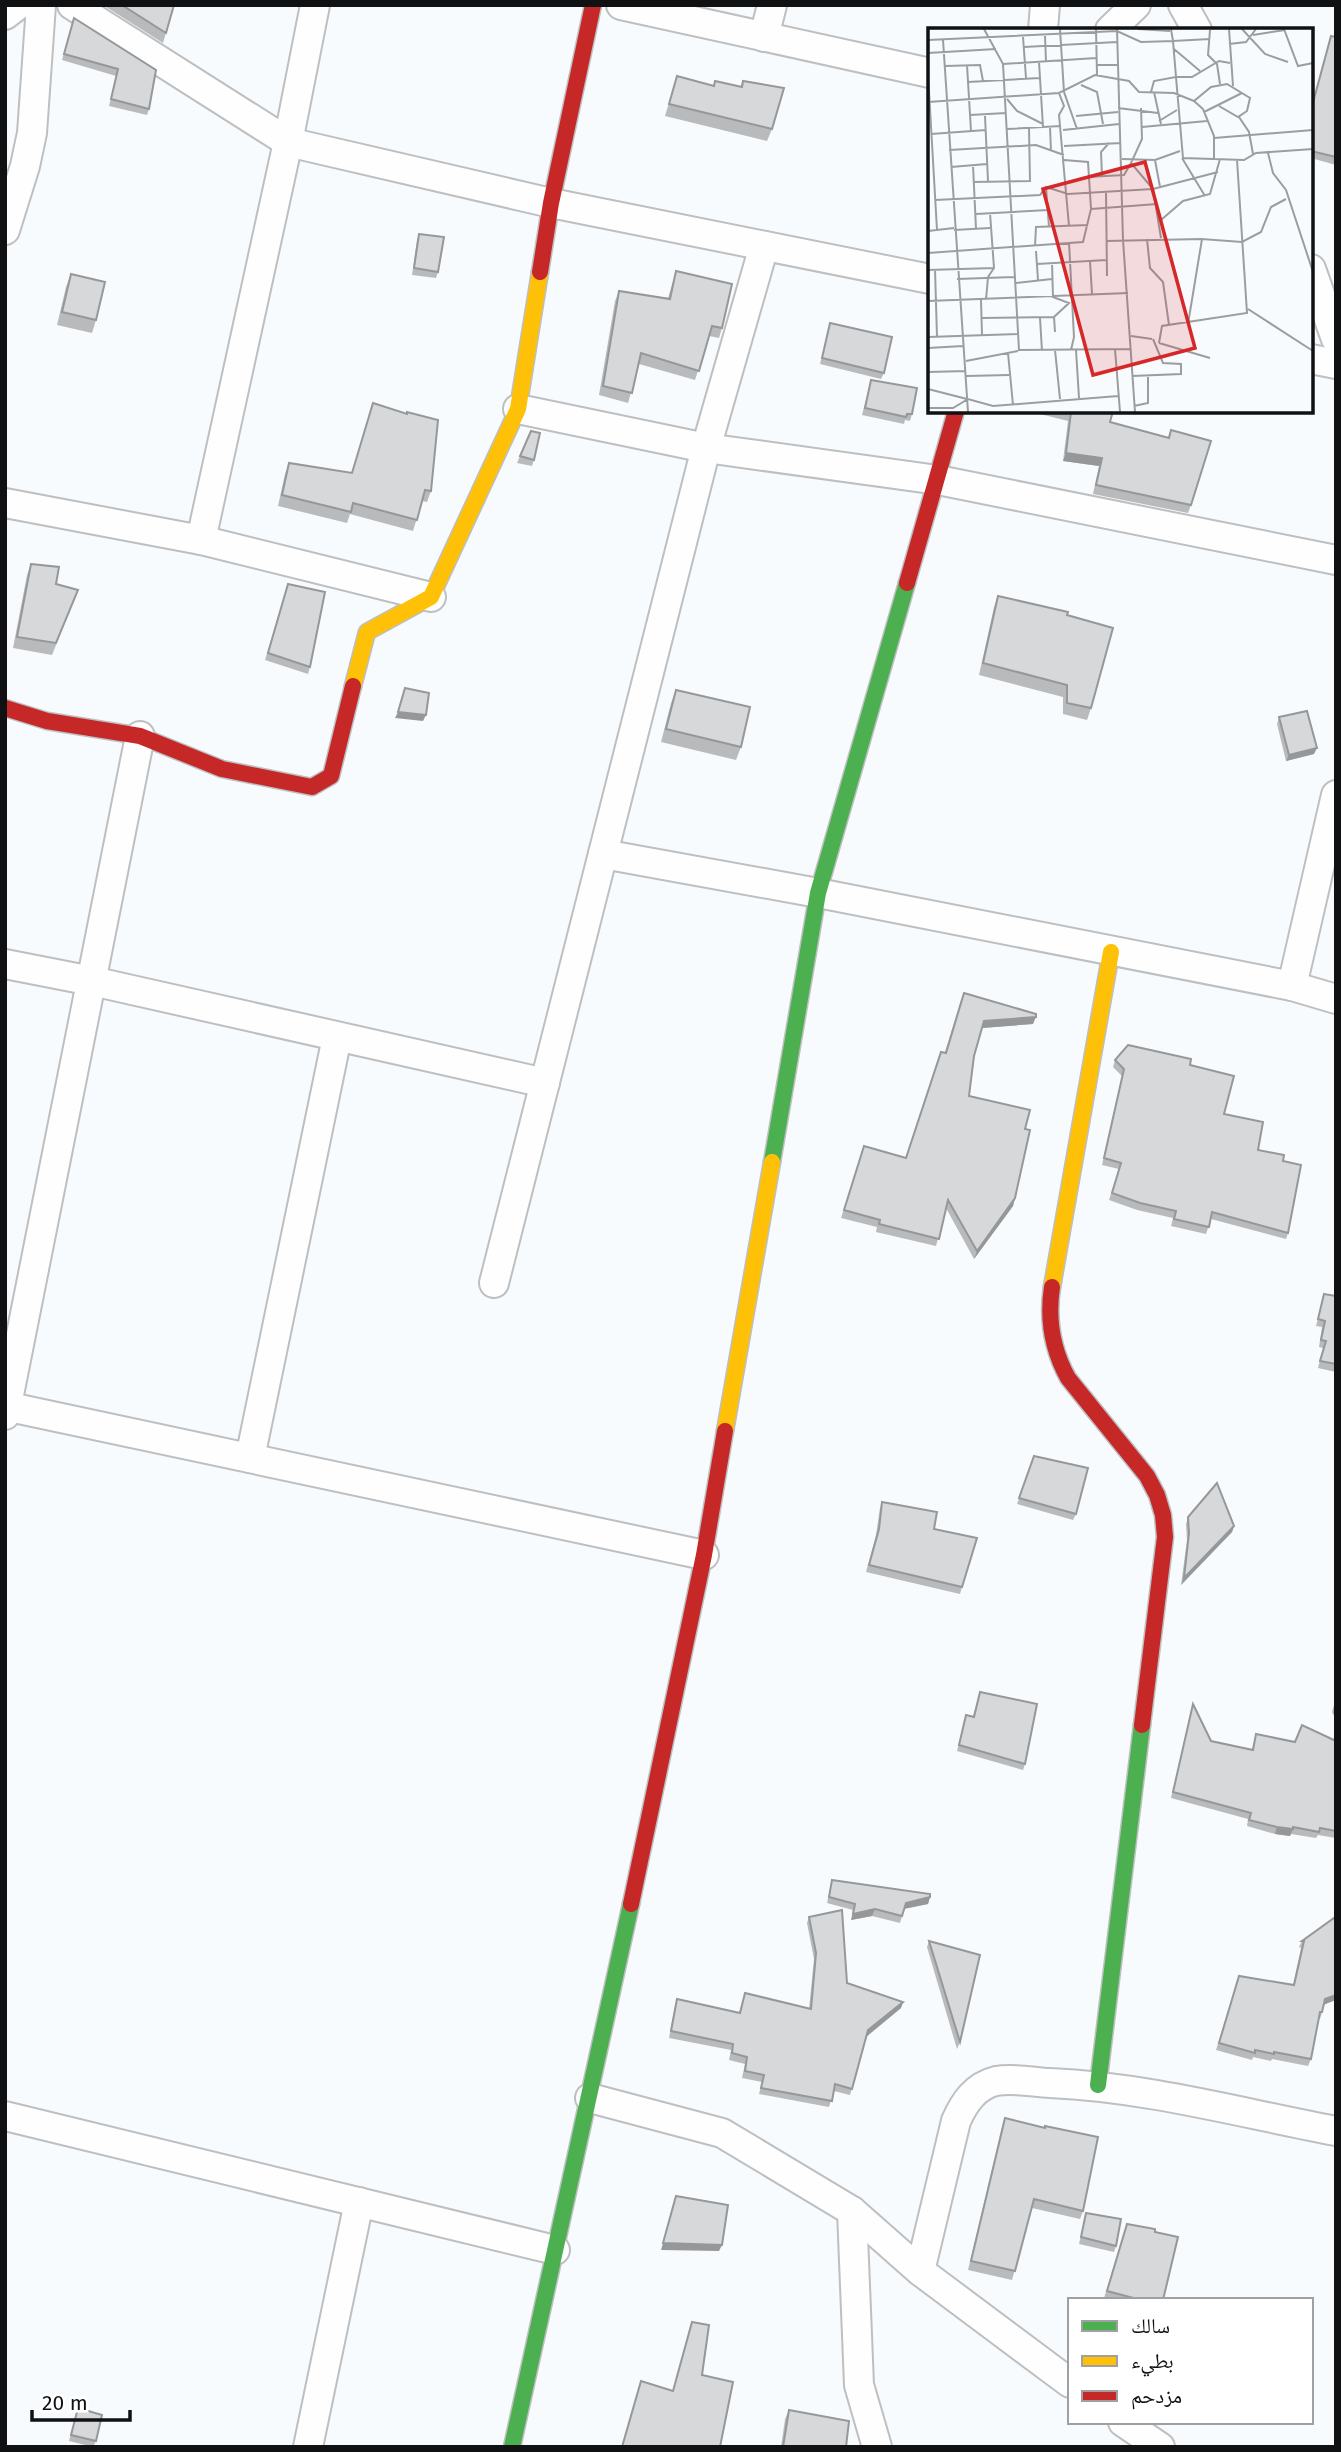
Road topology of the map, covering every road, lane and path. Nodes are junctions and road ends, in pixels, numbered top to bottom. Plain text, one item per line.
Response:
1 (18, 5) edge
2 (41, 5) edge
3 (72, 5) edge
4 (315, 5) edge
5 (593, 5) edge
6 (621, 5) edge
7 (772, 5) edge
8 (1045, 5) edge
9 (1136, 5) edge
10 (1183, 5) edge
11 (5, 15) edge
12 (1043, 28) edge
13 (1112, 28) edge
14 (1196, 28) edge
15 (764, 37) junction
16 (928, 73) edge
17 (288, 142) junction
18 (551, 203) junction
19 (5, 230) edge
20 (764, 246) junction
21 (1313, 275) edge
22 (928, 278) edge
23 (1336, 339) edge
24 (1313, 359) edge
25 (1336, 364) edge
26 (518, 409) junction
27 (956, 413) edge
28 (706, 448) junction
29 (938, 480) junction
30 (5, 503) edge
31 (201, 540) junction
32 (1336, 560) edge
33 (431, 597) junction
34 (5, 708) edge
35 (141, 736) junction
36 (1336, 795) edge
37 (603, 854) junction
38 (818, 893) junction
39 (1111, 952) junction
40 (5, 964) edge
41 (92, 981) junction
42 (1292, 986) junction
43 (1336, 999) edge
44 (337, 1037) junction
45 (545, 1083) junction
46 (494, 1283) dead end
47 (6, 1409) edge
48 (250, 1458) junction
49 (704, 1555) junction
50 (1098, 2085) junction
51 (590, 2098) junction
52 (5, 2116) edge
53 (1336, 2131) edge
54 (359, 2202) junction
55 (852, 2211) junction
56 (555, 2250) junction
57 (920, 2271) junction
58 (1068, 2382) edge
59 (1126, 2424) edge
60 (308, 2447) edge
61 (512, 2447) edge
62 (877, 2447) edge
63 (1160, 2447) edge

1 - 11 street
2 - 19 street
3 - 17 street
4 - 17 street
5 - 18 street
6 - 15 street
7 - 15 street
8 - 12 street
9 - 13 street
10 - 14 street
15 - 16 street
17 - 18 street
17 - 31 street
18 - 20 street
18 - 26 street
20 - 22 street
20 - 28 street
21 - 23 street
24 - 25 street
26 - 28 street
26 - 33 street
27 - 29 street
28 - 29 street
28 - 37 street
29 - 32 street
29 - 38 street
30 - 31 street
31 - 33 street
33 - 35 street
34 - 35 street
35 - 41 street
36 - 42 street
37 - 38 street
37 - 45 street
38 - 39 street
38 - 49 street
39 - 42 street
39 - 50 street
40 - 41 street
41 - 44 street
41 - 47 street
42 - 43 street
44 - 45 street
44 - 48 street
45 - 46 street
47 - 48 street
48 - 49 street
49 - 51 street
50 - 53 street
50 - 57 street
51 - 55 street
51 - 56 street
52 - 54 street
54 - 56 street
54 - 60 street
55 - 57 street
55 - 62 street
56 - 61 street
57 - 58 street
59 - 63 street

